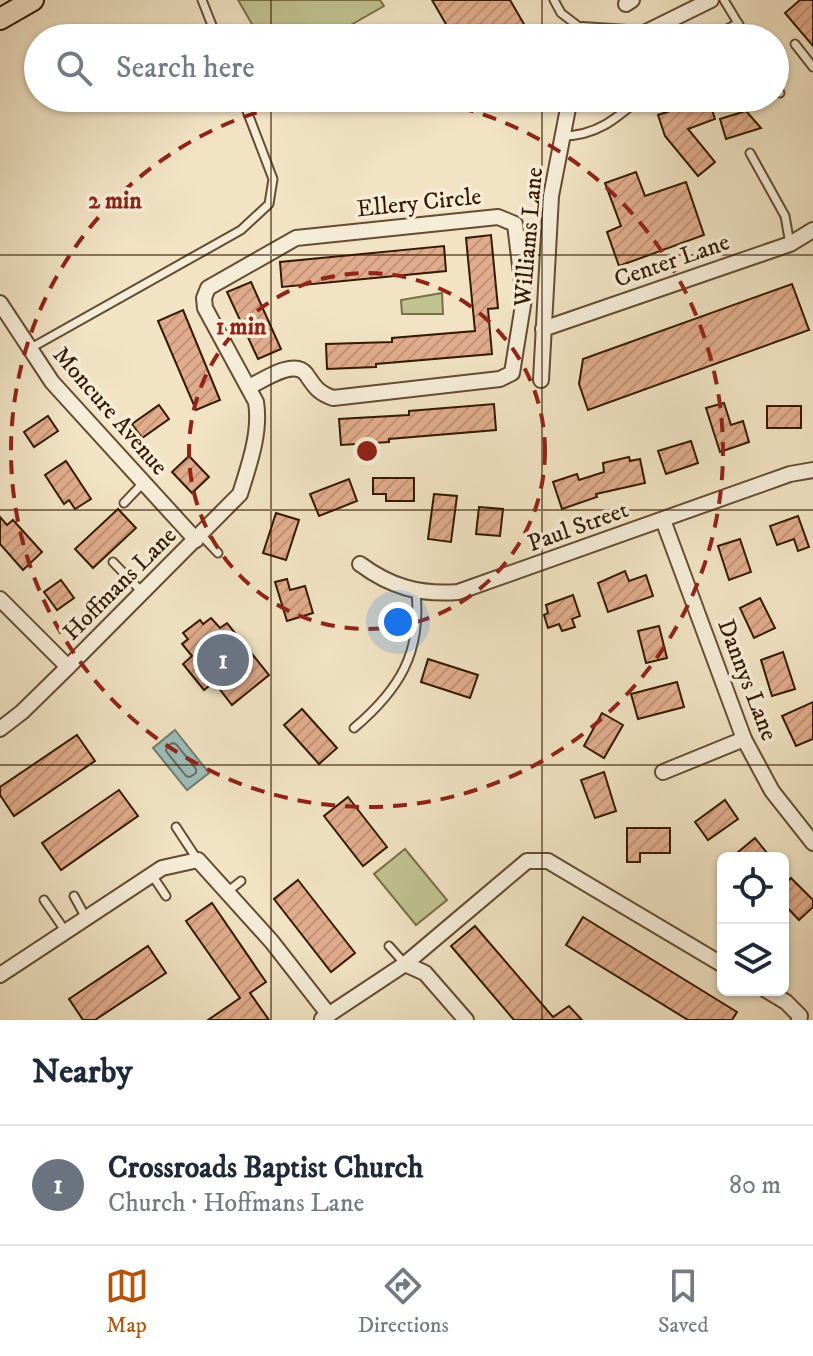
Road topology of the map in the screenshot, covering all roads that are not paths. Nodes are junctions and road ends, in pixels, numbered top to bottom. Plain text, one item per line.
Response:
1 (33, 0) edge
2 (202, 0) edge
3 (554, 0) edge
4 (711, 0) edge
5 (724, 0) edge
6 (0, 19) edge
7 (738, 23) edge
8 (211, 24) edge
9 (572, 24) edge
10 (662, 24) edge
11 (795, 44) dead end
12 (813, 67) edge
13 (247, 112) edge
14 (567, 112) edge
15 (624, 112) edge
16 (562, 136) junction
17 (750, 153) dead end
18 (813, 230) edge
19 (790, 244) junction
20 (0, 303) edge
21 (543, 329) junction
22 (29, 349) junction
23 (541, 380) dead end
24 (249, 387) junction
25 (251, 456) joint
26 (813, 470) edge
27 (143, 483) junction
28 (124, 503) dead end
29 (663, 520) junction
30 (199, 538) junction
31 (218, 553) dead end
32 (113, 562) dead end
33 (360, 564) dead end
34 (416, 592) junction
35 (142, 593) junction
36 (0, 599) edge
37 (68, 667) junction
38 (354, 728) dead end
39 (0, 729) edge
40 (744, 739) junction
41 (663, 772) dead end
42 (176, 827) dead end
43 (813, 843) edge
44 (198, 860) junction
45 (152, 875) junction
46 (241, 881) dead end
47 (227, 892) junction
48 (74, 896) dead end
49 (166, 896) dead end
50 (44, 900) dead end
51 (86, 918) junction
52 (66, 932) junction
53 (389, 946) dead end
54 (717, 961) edge
55 (405, 964) junction
56 (0, 975) edge
57 (776, 996) edge
58 (325, 1017) edge
59 (466, 1020) edge
60 (799, 1020) edge

1 - 6 main road
2 - 8 lane
3 - 9 lane
4 - 10 street
5 - 7 lane
11 - 12 lane
13 - 22 lane
14 - 16 street, Williams Lane
15 - 16 lane
16 - 21 street, Williams Lane
17 - 19 lane
18 - 19 street, Center Lane
19 - 21 street, Center Lane
20 - 22 street, Moncure Avenue
21 - 23 street, Williams Lane
22 - 27 street, Moncure Avenue
24 - 24 street, Ellery Circle
24 - 25 street, Ellery Circle
25 - 30 street, Hoffmans Lane
26 - 29 street, Paul Street
27 - 28 lane
27 - 30 street, Moncure Avenue
29 - 34 street, Paul Street
29 - 40 street, Dannys Lane
30 - 31 lane
30 - 35 street, Hoffmans Lane
32 - 35 lane
33 - 34 street, Paul Street
34 - 38 lane
35 - 37 street, Hoffmans Lane
36 - 37 street
37 - 39 street, Hoffmans Lane
40 - 41 street
40 - 43 street, Dannys Lane
42 - 44 lane
44 - 45 street
44 - 47 street
45 - 49 lane
45 - 51 street
46 - 47 lane
47 - 58 street
48 - 51 lane
50 - 52 lane
51 - 52 street
52 - 56 street
53 - 55 lane
54 - 55 street
55 - 58 street
55 - 59 street
57 - 60 street

